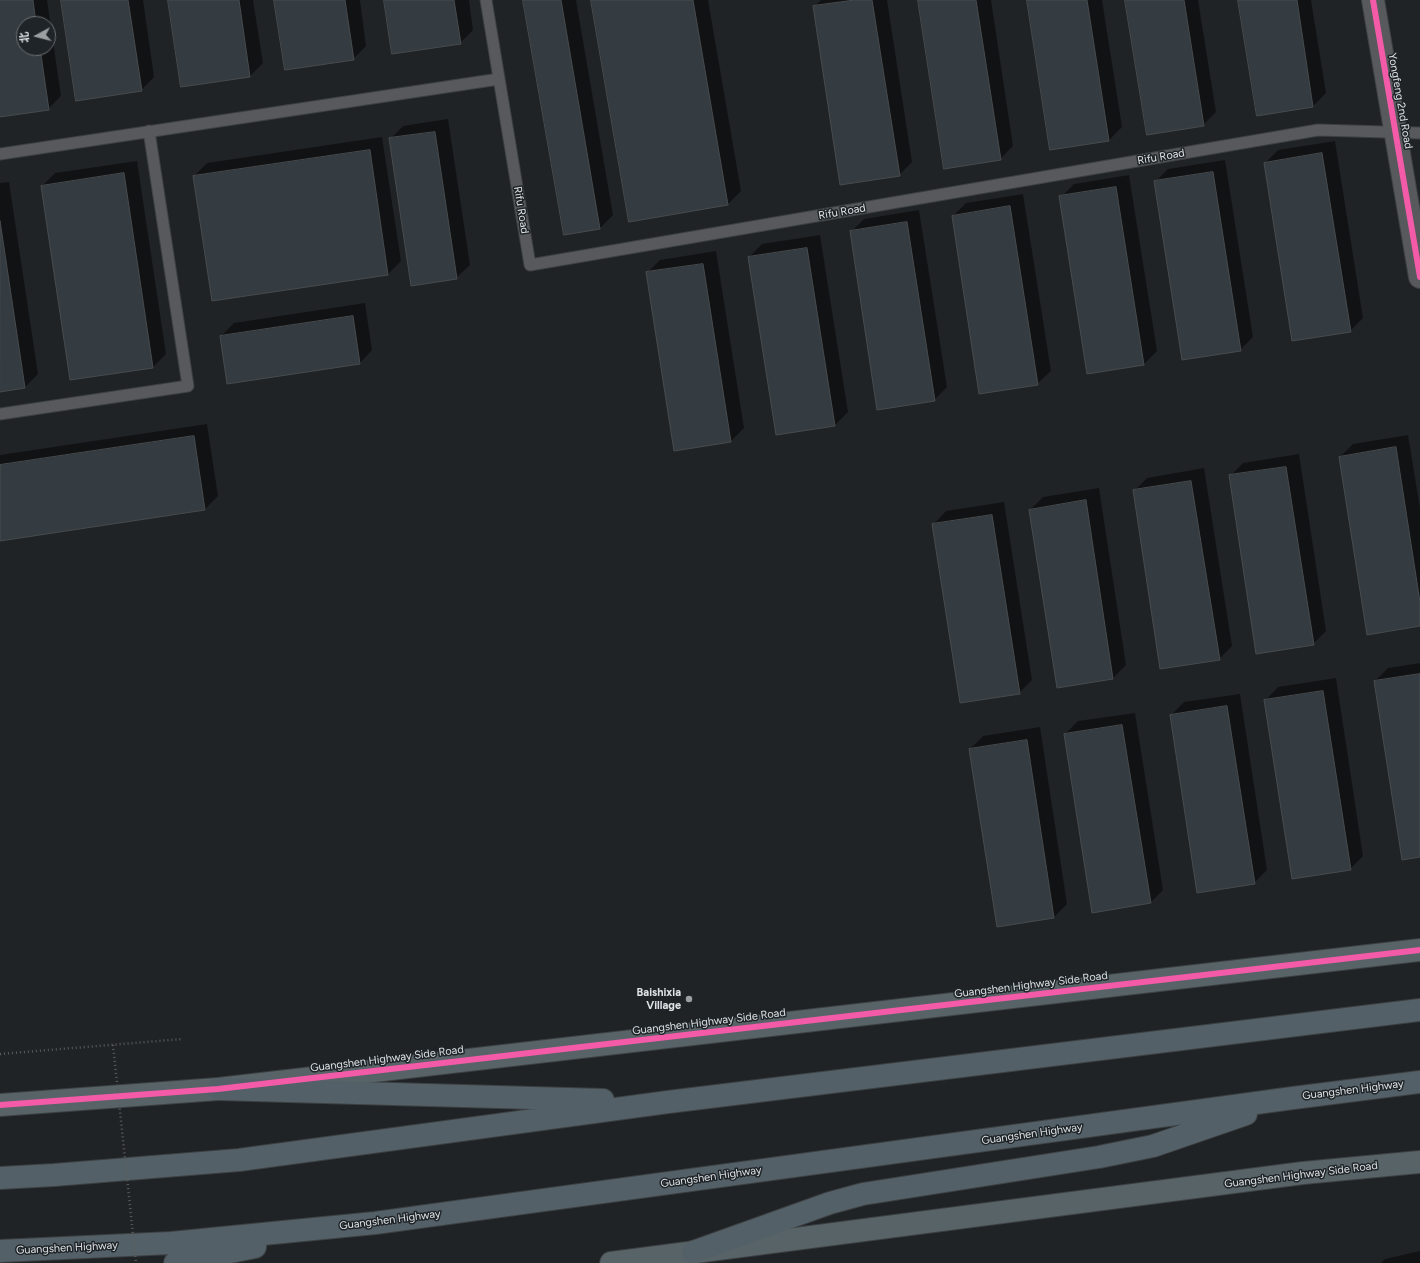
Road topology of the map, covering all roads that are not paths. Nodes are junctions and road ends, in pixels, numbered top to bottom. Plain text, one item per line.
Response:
1 (486, 0) edge
2 (1373, 0) edge
3 (499, 79) junction
4 (149, 131) junction
5 (1396, 132) junction
6 (1420, 133) edge
7 (0, 154) edge
8 (1420, 277) edge
9 (0, 414) edge
10 (1420, 950) edge
11 (1420, 1010) edge
12 (1420, 1082) edge
13 (218, 1089) junction
14 (1293, 1098) junction
15 (668, 1102) junction
16 (0, 1105) edge
17 (1420, 1162) edge
18 (0, 1178) edge
19 (374, 1223) junction
20 (0, 1251) edge
21 (693, 1252) junction
22 (175, 1263) edge
23 (611, 1263) edge

1 - 3 lane, Rifu Road
2 - 5 street, Yongfeng 2nd Road
3 - 4 lane
3 - 5 lane, Rifu Road
4 - 7 lane
4 - 9 lane
5 - 6 lane, Rifu Road
5 - 8 street, Yongfeng 2nd Road
10 - 13 main road, Guangshen Highway Side Road
11 - 15 highway
12 - 14 highway, Guangshen Highway
13 - 15 highway
13 - 16 main road, Guangshen Highway Side Road
14 - 19 highway, Guangshen Highway
14 - 21 highway
15 - 18 highway
17 - 21 main road, Guangshen Highway Side Road
19 - 20 highway, Guangshen Highway
19 - 22 highway
21 - 23 main road, Guangshen Highway Side Road

